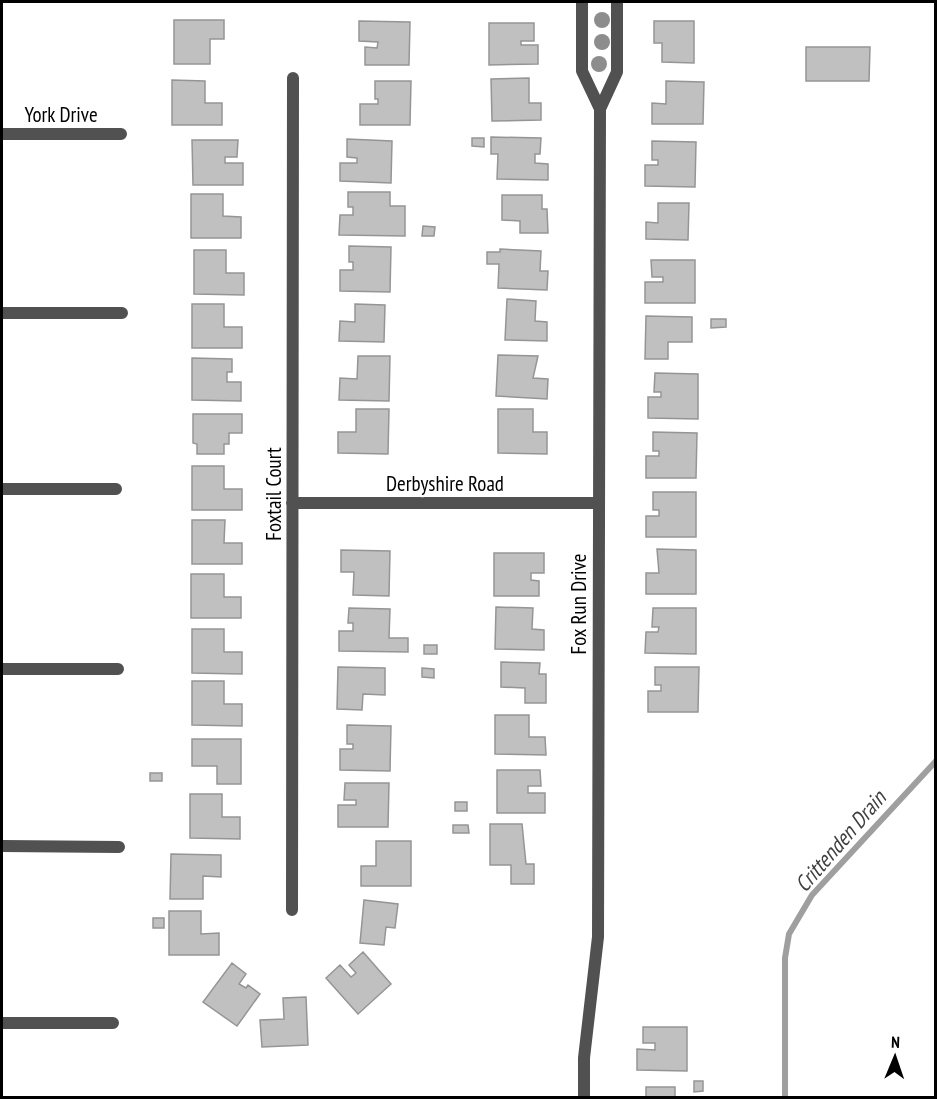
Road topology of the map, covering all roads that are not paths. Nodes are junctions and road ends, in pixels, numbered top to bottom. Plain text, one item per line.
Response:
1 (582, 2) edge
2 (617, 2) edge
3 (293, 78) dead end
4 (600, 109) junction
5 (2, 134) edge
6 (121, 134) dead end
7 (2, 313) edge
8 (122, 313) dead end
9 (2, 489) edge
10 (116, 489) dead end
11 (292, 503) junction
12 (598, 503) junction
13 (2, 669) edge
14 (118, 669) dead end
15 (2, 846) edge
16 (118, 848) dead end
17 (292, 910) dead end
18 (2, 1023) edge
19 (113, 1023) dead end
20 (584, 1098) edge

1 - 4 street, Fox Run Drive
2 - 4 street, Fox Run Drive
3 - 11 street, Foxtail Court
4 - 12 street, Fox Run Drive
5 - 6 street, York Drive
7 - 8 street
9 - 10 street
11 - 12 street, Derbyshire Road
11 - 17 street, Foxtail Court
12 - 20 street, Fox Run Drive
13 - 14 street
15 - 16 street
18 - 19 street

